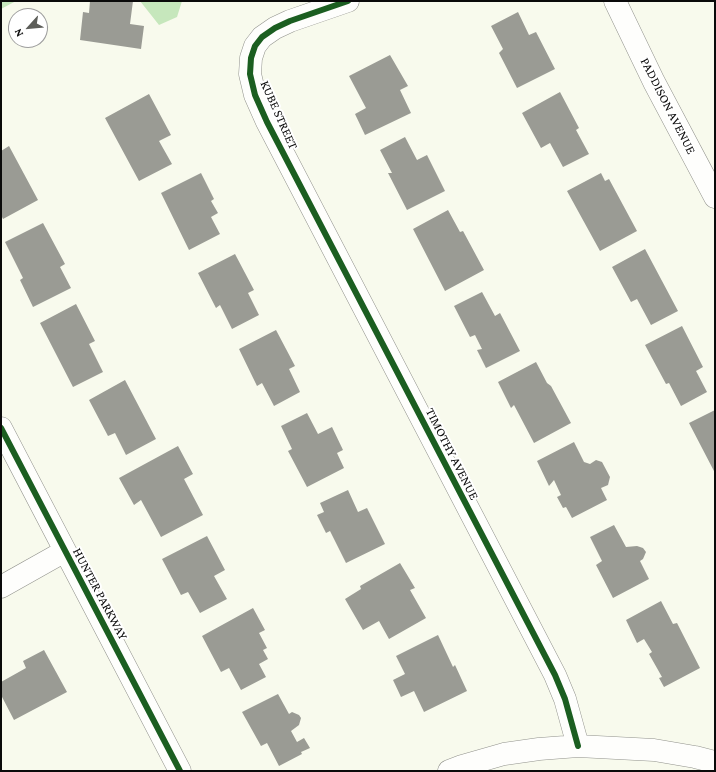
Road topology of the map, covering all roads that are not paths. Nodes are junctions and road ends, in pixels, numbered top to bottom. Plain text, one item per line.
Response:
1 (348, 1) edge
2 (619, 8) edge
3 (295, 176) joint
4 (715, 197) edge
5 (1, 428) edge
6 (65, 551) junction
7 (1, 587) edge
8 (578, 746) junction
9 (715, 762) edge
10 (180, 771) edge
11 (449, 771) edge

1 - 3 street, KUBE STREET
2 - 4 street, PADDISON AVENUE
3 - 8 street, TIMOTHY AVENUE
5 - 6 street, HUNTER PARKWAY
6 - 7 street
6 - 10 street, HUNTER PARKWAY
8 - 9 street
8 - 11 street

